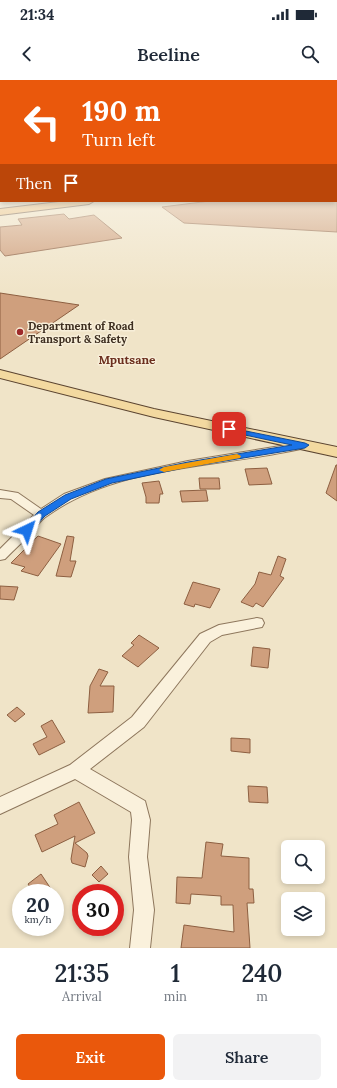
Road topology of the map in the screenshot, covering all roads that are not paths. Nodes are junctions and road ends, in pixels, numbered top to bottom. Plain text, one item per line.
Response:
1 (12, 211) edge
2 (0, 212) edge
3 (0, 374) edge
4 (305, 445) junction
5 (337, 452) edge
6 (0, 494) edge
7 (41, 514) junction
8 (27, 530) junction
9 (0, 543) edge
10 (0, 556) edge
11 (257, 623) dead end
12 (76, 770) junction
13 (0, 806) edge
14 (140, 948) edge

1 - 2 highway
3 - 4 main road
4 - 5 main road
4 - 7 street
6 - 7 street
7 - 8 street
8 - 9 street
8 - 10 street
11 - 12 street
12 - 13 street
12 - 14 street

